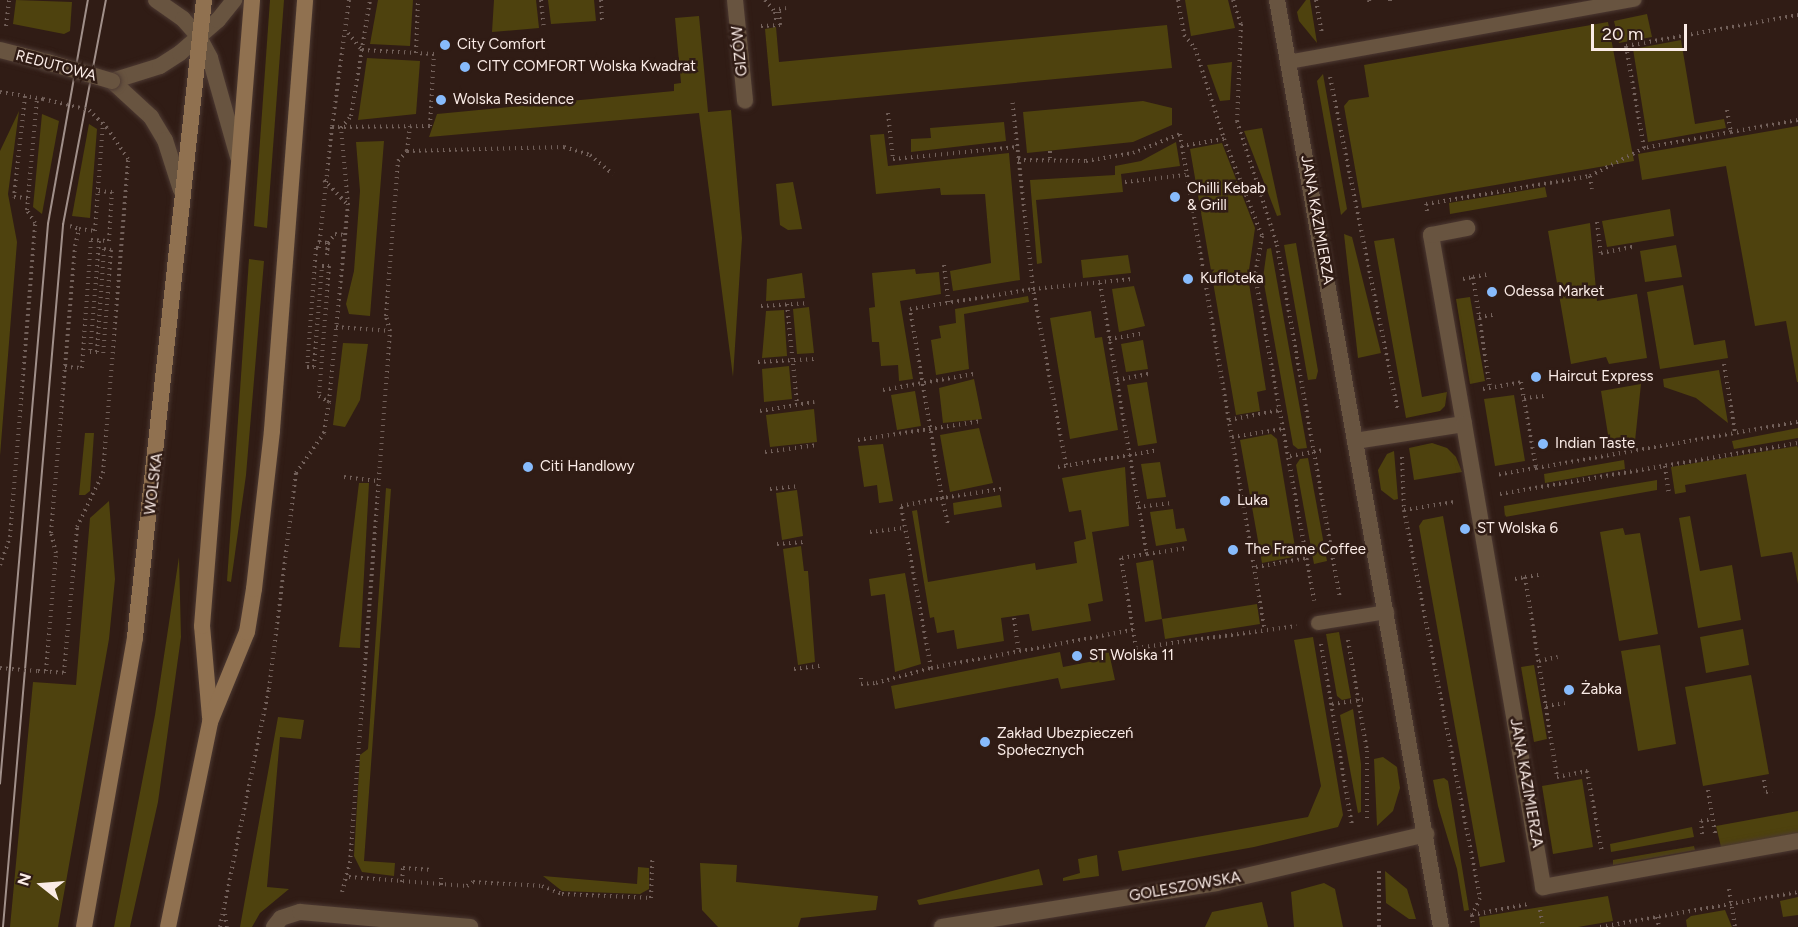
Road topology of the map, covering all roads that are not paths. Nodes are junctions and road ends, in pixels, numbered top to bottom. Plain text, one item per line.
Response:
1 (156, 0) edge
2 (204, 0) edge
3 (234, 0) edge
4 (252, 0) edge
5 (305, 0) edge
6 (735, 0) edge
7 (1277, 0) edge
8 (1634, 0) edge
9 (199, 37) junction
10 (0, 50) edge
11 (1288, 62) junction
12 (112, 81) junction
13 (745, 101) dead end
14 (239, 161) junction
15 (181, 190) junction
16 (1459, 230) road end
17 (1464, 424) junction
18 (1356, 441) junction
19 (1387, 612) junction
20 (1318, 623) road end
21 (210, 722) junction
22 (1426, 834) junction
23 (1798, 841) edge
24 (84, 927) edge
25 (168, 927) edge
26 (274, 927) edge
27 (470, 927) edge
28 (942, 927) edge
29 (1441, 927) edge

1 - 9 street
2 - 9 main road, WOLSKA
3 - 9 street, REDUTOWA
4 - 14 main road
5 - 21 main road
6 - 13 street, GIZÓW
7 - 11 street, JANA KAZIMIERZA
8 - 11 lane
9 - 12 street, REDUTOWA
9 - 14 street
9 - 15 main road, WOLSKA
10 - 12 street, REDUTOWA, bridge
11 - 18 street, JANA KAZIMIERZA
12 - 15 street, REDUTOWA
14 - 21 main road
15 - 24 main road, WOLSKA
16 - 17 street, JANA KAZIMIERZA
17 - 18 street
17 - 23 street, JANA KAZIMIERZA
18 - 19 street, JANA KAZIMIERZA
19 - 20 lane
19 - 22 street, JANA KAZIMIERZA
21 - 25 main road
22 - 28 street, GOLESZOWSKA
22 - 29 street, JANA KAZIMIERZA
26 - 27 street

